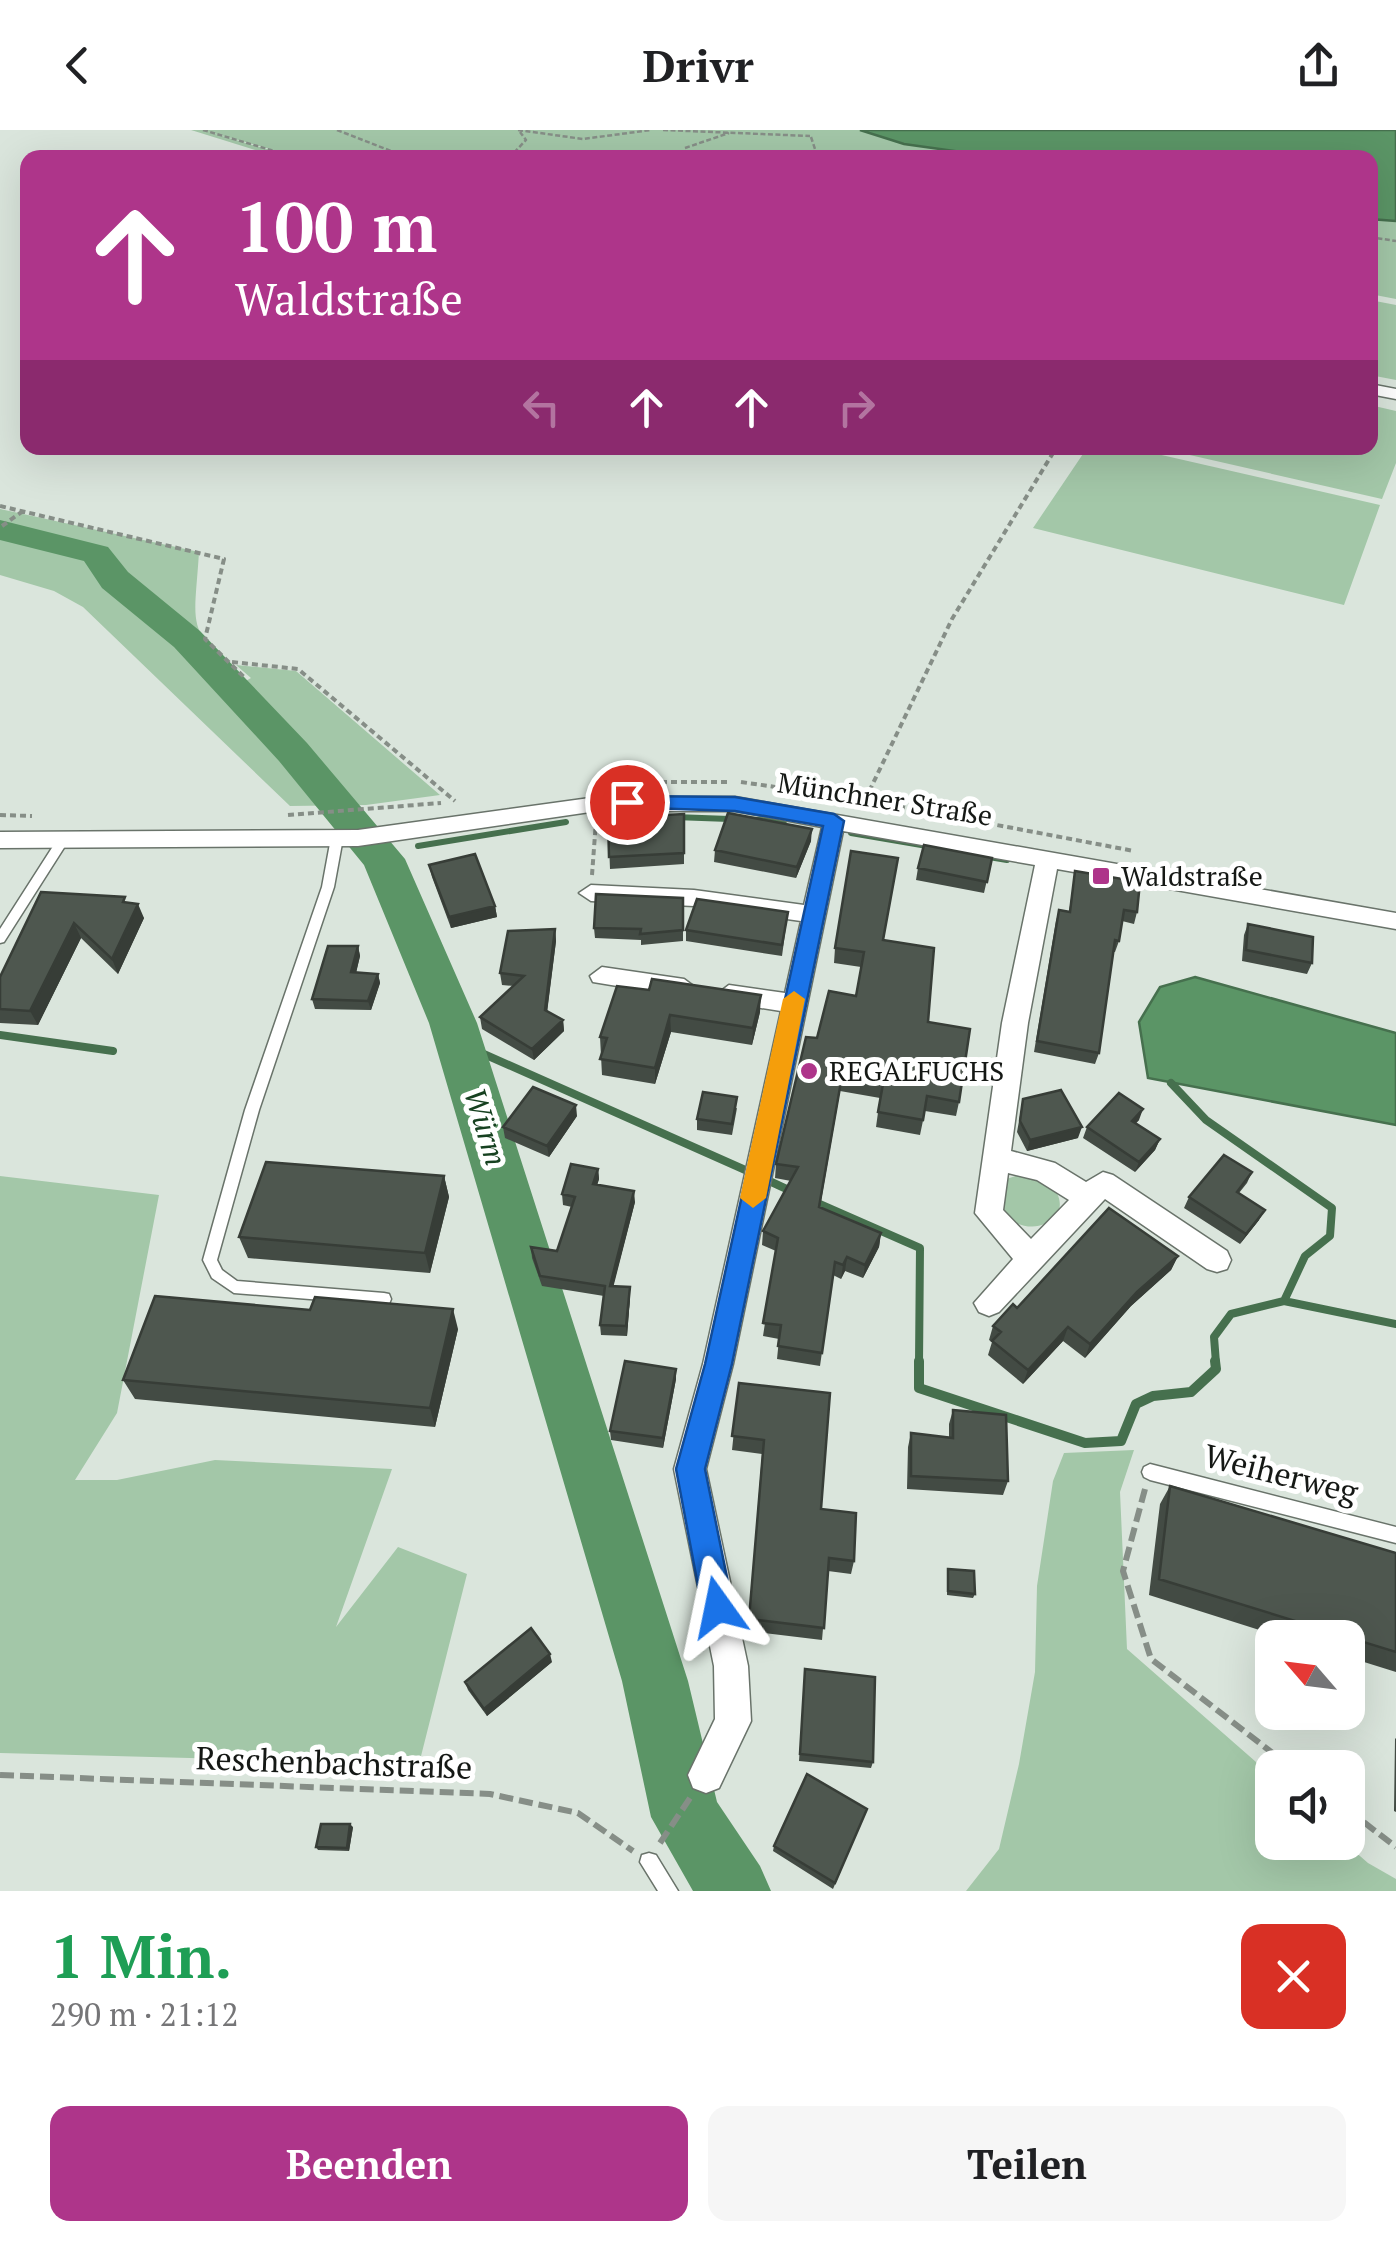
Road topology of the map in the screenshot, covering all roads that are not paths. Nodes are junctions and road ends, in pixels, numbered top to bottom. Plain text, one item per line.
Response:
1 (834, 821) junction
2 (348, 838) junction
3 (0, 840) edge
4 (61, 843) junction
5 (1048, 857) junction
6 (591, 893) road end
7 (812, 914) junction
8 (1396, 921) edge
9 (0, 939) edge
10 (602, 976) dead end
11 (794, 1002) junction
12 (994, 1158) junction
13 (1088, 1198) junction
14 (1030, 1258) junction
15 (1217, 1260) dead end
16 (384, 1298) edge
17 (988, 1303) dead end
18 (1150, 1472) road end
19 (1396, 1535) edge
20 (706, 1775) road end
21 (649, 1862) road end
22 (670, 1891) edge

1 - 2 street, Münchner Straße
1 - 5 street, Münchner Straße
1 - 7 street
2 - 4 street, Münchner Straße
2 - 16 lane
3 - 4 street, Münchner Straße
4 - 9 lane
5 - 8 street, Münchner Straße
5 - 12 street
6 - 7 street
7 - 11 street
10 - 11 street
11 - 20 street
12 - 13 street
12 - 14 street
13 - 14 street
13 - 15 street
14 - 17 street
18 - 19 lane, Weiherweg
21 - 22 lane

